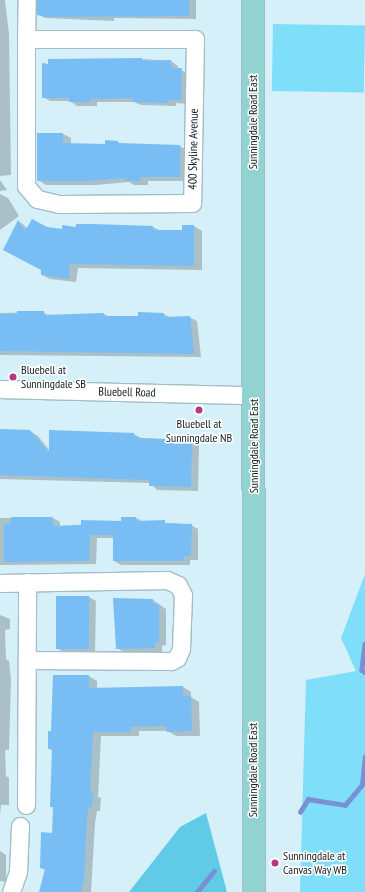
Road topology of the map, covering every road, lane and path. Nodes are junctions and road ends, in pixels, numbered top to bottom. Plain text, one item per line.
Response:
1 (27, 0) edge
2 (253, 0) edge
3 (26, 39) junction
4 (0, 389) edge
5 (254, 395) junction
6 (27, 582) junction
7 (0, 583) edge
8 (26, 660) junction
9 (26, 805) dead end
10 (20, 826) dead end
11 (11, 892) edge
12 (254, 892) edge

1 - 3 street, 400 Skyline Avenue
2 - 5 main road, Sunningdale Road East
3 - 3 street, 400 Skyline Avenue
4 - 5 street, Bluebell Road
5 - 12 main road, Sunningdale Road East
6 - 7 street
6 - 8 street
6 - 8 street
8 - 9 street
10 - 11 street

